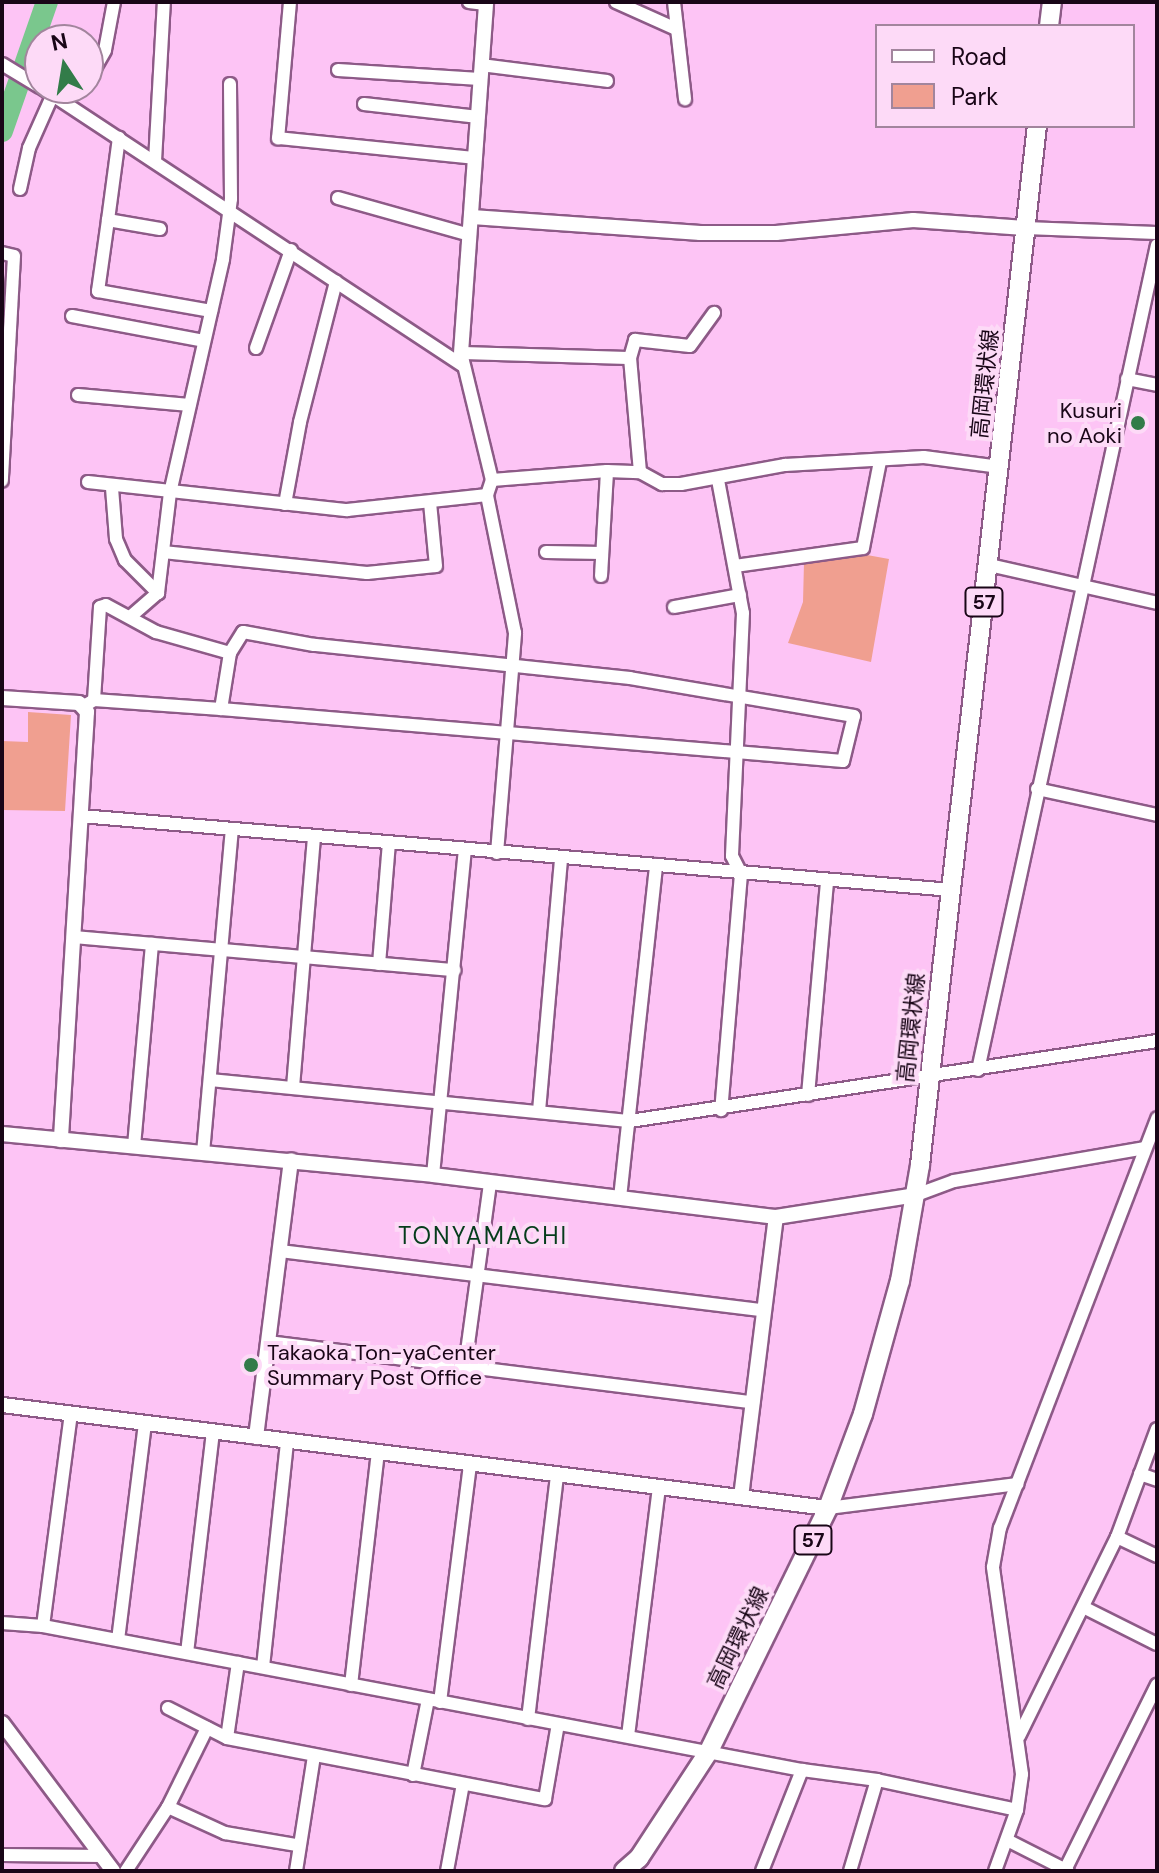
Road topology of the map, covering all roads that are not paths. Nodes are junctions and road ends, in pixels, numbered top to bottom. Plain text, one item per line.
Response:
1 (114, 2) edge
2 (164, 2) edge
3 (290, 2) edge
4 (469, 2) edge
5 (616, 2) edge
6 (674, 2) edge
7 (1052, 2) edge
8 (486, 3) edge
9 (1049, 24) edge
10 (676, 29) junction
11 (104, 52) edge
12 (2, 64) edge
13 (338, 70) dead end
14 (481, 72) junction
15 (24, 77) edge
16 (607, 81) dead end
17 (230, 84) dead end
18 (685, 99) dead end
19 (42, 104) edge
20 (67, 104) edge
21 (364, 104) dead end
22 (478, 117) junction
23 (1037, 128) edge
24 (119, 138) junction
25 (475, 158) junction
26 (155, 161) junction
27 (20, 189) dead end
28 (338, 198) dead end
29 (227, 209) junction
30 (472, 217) junction
31 (108, 220) junction
32 (1025, 228) junction
33 (160, 229) dead end
34 (1157, 233) edge
35 (470, 235) junction
36 (1157, 245) edge
37 (291, 250) junction
38 (2, 253) edge
39 (336, 282) junction
40 (211, 311) junction
41 (714, 313) dead end
42 (72, 316) dead end
43 (204, 341) junction
44 (256, 348) dead end
45 (630, 358) junction
46 (461, 359) junction
47 (1127, 379) junction
48 (1157, 385) edge
49 (78, 395) dead end
50 (190, 405) junction
51 (4, 422) edge
52 (880, 461) junction
53 (2, 467) edge
54 (1000, 467) junction
55 (607, 471) junction
56 (640, 472) junction
57 (492, 480) junction
58 (718, 480) junction
59 (2, 481) edge
60 (88, 482) dead end
61 (112, 488) junction
62 (170, 493) junction
63 (487, 495) junction
64 (430, 502) junction
65 (285, 504) junction
66 (163, 552) junction
67 (546, 552) dead end
68 (602, 553) junction
69 (989, 565) junction
70 (735, 566) junction
71 (601, 576) dead end
72 (1083, 585) junction
73 (158, 593) junction
74 (740, 595) junction
75 (1157, 603) edge
76 (674, 607) dead end
77 (130, 617) junction
78 (230, 653) junction
79 (512, 665) junction
80 (2, 698) edge
81 (744, 698) junction
82 (89, 703) junction
83 (221, 709) junction
84 (506, 734) junction
85 (738, 754) junction
86 (1037, 789) junction
87 (1157, 815) edge
88 (81, 816) junction
89 (232, 829) junction
90 (314, 837) junction
91 (389, 843) junction
92 (465, 850) junction
93 (497, 853) junction
94 (561, 858) junction
95 (656, 865) junction
96 (741, 874) junction
97 (827, 881) junction
98 (951, 890) junction
99 (74, 937) junction
100 (152, 944) junction
101 (223, 950) junction
102 (303, 957) junction
103 (379, 964) junction
104 (455, 970) junction
105 (1157, 1041) edge
106 (978, 1070) junction
107 (930, 1077) junction
108 (211, 1080) junction
109 (293, 1087) junction
110 (808, 1095) junction
111 (443, 1100) junction
112 (721, 1110) junction
113 (539, 1111) junction
114 (1157, 1118) edge
115 (630, 1121) junction
116 (2, 1134) edge
117 (61, 1140) junction
118 (134, 1146) junction
119 (1145, 1148) junction
120 (203, 1153) junction
121 (291, 1160) junction
122 (433, 1175) junction
123 (490, 1183) junction
124 (916, 1195) junction
125 (620, 1198) junction
126 (776, 1217) junction
127 (280, 1251) junction
128 (477, 1275) junction
129 (764, 1310) junction
130 (268, 1342) junction
131 (465, 1366) junction
132 (753, 1402) junction
133 (2, 1405) edge
134 (71, 1413) junction
135 (145, 1423) junction
136 (1157, 1429) edge
137 (213, 1431) junction
138 (256, 1437) junction
139 (287, 1441) junction
140 (378, 1453) junction
141 (470, 1464) junction
142 (557, 1474) junction
143 (1140, 1474) junction
144 (1157, 1480) edge
145 (1017, 1484) junction
146 (659, 1487) junction
147 (741, 1497) junction
148 (828, 1508) junction
149 (1117, 1537) junction
150 (1157, 1556) edge
151 (1085, 1608) junction
152 (2, 1623) edge
153 (43, 1626) junction
154 (118, 1640) junction
155 (1157, 1644) edge
156 (187, 1653) junction
157 (238, 1663) junction
158 (263, 1667) junction
159 (351, 1685) junction
160 (1157, 1685) edge
161 (434, 1700) junction
162 (168, 1708) dead end
163 (528, 1719) junction
164 (2, 1723) edge
165 (558, 1724) junction
166 (207, 1728) junction
167 (628, 1736) junction
168 (1019, 1736) junction
169 (227, 1738) junction
170 (709, 1751) junction
171 (314, 1756) junction
172 (802, 1770) junction
173 (413, 1775) junction
174 (877, 1780) junction
175 (463, 1784) junction
176 (168, 1807) junction
177 (1017, 1810) junction
178 (1007, 1840) junction
179 (297, 1845) junction
180 (2, 1855) edge
181 (103, 1856) junction
182 (1066, 1870) edge
183 (113, 1871) edge
184 (126, 1871) edge
185 (296, 1871) edge
186 (447, 1871) edge
187 (624, 1871) edge
188 (762, 1871) edge
189 (850, 1871) edge
190 (995, 1871) edge

1 - 11 street
2 - 26 street
3 - 25 street
4 - 8 street
5 - 10 street
6 - 10 street
7 - 9 main road
8 - 14 street
10 - 18 street
12 - 15 street
13 - 14 street
14 - 16 street
14 - 22 street
17 - 29 street
19 - 27 street
20 - 24 street
21 - 22 street
22 - 25 street
23 - 32 main road, 高岡環状線 / 57
24 - 26 street
24 - 31 street
25 - 30 street
26 - 29 street
28 - 35 street
29 - 37 street
29 - 40 street
30 - 32 street
30 - 35 street
31 - 33 street
31 - 40 street
32 - 34 street
32 - 54 main road, 高岡環状線 / 57
35 - 46 street
36 - 47 street
37 - 39 street
37 - 44 street
38 - 51 street
39 - 46 street
39 - 65 street
40 - 43 street
41 - 45 street
42 - 43 street
43 - 50 street
45 - 46 street
45 - 56 street
46 - 57 street
47 - 48 street
47 - 72 street
49 - 50 street
50 - 62 street
51 - 53 street
52 - 54 street
52 - 58 street
52 - 70 street
53 - 59 street
54 - 69 main road, 高岡環状線 / 57
55 - 56 street
55 - 57 street
55 - 68 street
56 - 58 street
57 - 63 street
58 - 70 street
60 - 61 street
61 - 62 street
61 - 73 street
62 - 65 street
62 - 66 street
63 - 64 street
63 - 79 street
64 - 65 street
64 - 66 street
66 - 73 street
67 - 68 street
68 - 71 street
69 - 72 street
69 - 98 main road, 高岡環状線 / 57
70 - 74 street
72 - 75 street
72 - 86 street
73 - 77 street
74 - 76 street
74 - 81 street
77 - 78 street
77 - 82 street
78 - 79 street
78 - 83 street
79 - 81 street
79 - 84 street
80 - 82 street
81 - 85 street
81 - 85 street
82 - 83 street
82 - 88 street
83 - 84 street
84 - 85 street
84 - 93 street
85 - 96 street
86 - 87 street
86 - 106 street
88 - 89 street
88 - 99 street
89 - 90 street
89 - 101 street
90 - 91 street
90 - 102 street
91 - 92 street
91 - 103 street
92 - 93 street
92 - 104 street
93 - 94 street
94 - 95 street
94 - 113 street
95 - 96 street
95 - 115 street
96 - 97 street
96 - 112 street
97 - 98 street
97 - 110 street
98 - 107 main road, 高岡環状線 / 57
99 - 100 street
99 - 117 street
100 - 101 street
100 - 118 street
101 - 102 street
101 - 108 street
102 - 103 street
102 - 109 street
103 - 104 street
104 - 111 street
105 - 106 street
106 - 107 street
107 - 110 street
107 - 124 main road, 高岡環状線 / 57
108 - 109 street
108 - 120 street
109 - 111 street
110 - 112 street
111 - 113 street
111 - 122 street
112 - 115 street
113 - 115 street
114 - 119 street
115 - 125 street
116 - 117 street
117 - 118 street
118 - 120 street
119 - 124 street
119 - 145 street
120 - 121 street
121 - 122 street
121 - 127 street
122 - 123 street
123 - 125 street
123 - 128 street
124 - 126 street
124 - 148 main road, 高岡環状線 / 57
125 - 126 street
126 - 129 street
127 - 128 street
127 - 130 street
128 - 129 street
128 - 131 street
129 - 132 street
130 - 131 street
130 - 138 street
131 - 132 street
132 - 147 street
133 - 134 street
134 - 135 street
134 - 153 street
135 - 137 street
135 - 154 street
136 - 143 street
137 - 138 street
137 - 156 street
138 - 139 street
139 - 140 street
139 - 158 street
140 - 141 street
140 - 159 street
141 - 142 street
141 - 161 street
142 - 146 street
142 - 163 street
143 - 144 street
143 - 149 street
145 - 148 street
145 - 168 street
146 - 147 street
146 - 167 street
147 - 148 street
148 - 170 main road, 高岡環状線 / 57
149 - 150 street
149 - 151 street
151 - 155 street
151 - 168 street
152 - 153 street
153 - 154 street
154 - 156 street
156 - 157 street
157 - 158 street
157 - 169 street
158 - 159 street
159 - 161 street
160 - 182 street
161 - 163 street
161 - 173 street
162 - 166 street
163 - 165 street
164 - 181 street
165 - 167 street
165 - 175 street
166 - 169 street
166 - 176 street
167 - 170 street
168 - 177 street
169 - 171 street
170 - 172 street
170 - 187 main road, 高岡環状線 / 57
171 - 173 street
171 - 179 street
172 - 174 street
172 - 188 street
173 - 175 street
174 - 177 street
174 - 189 street
175 - 186 street
176 - 179 street
176 - 184 street
177 - 178 street
178 - 182 street
178 - 190 street
179 - 185 street
180 - 181 street
181 - 183 street

